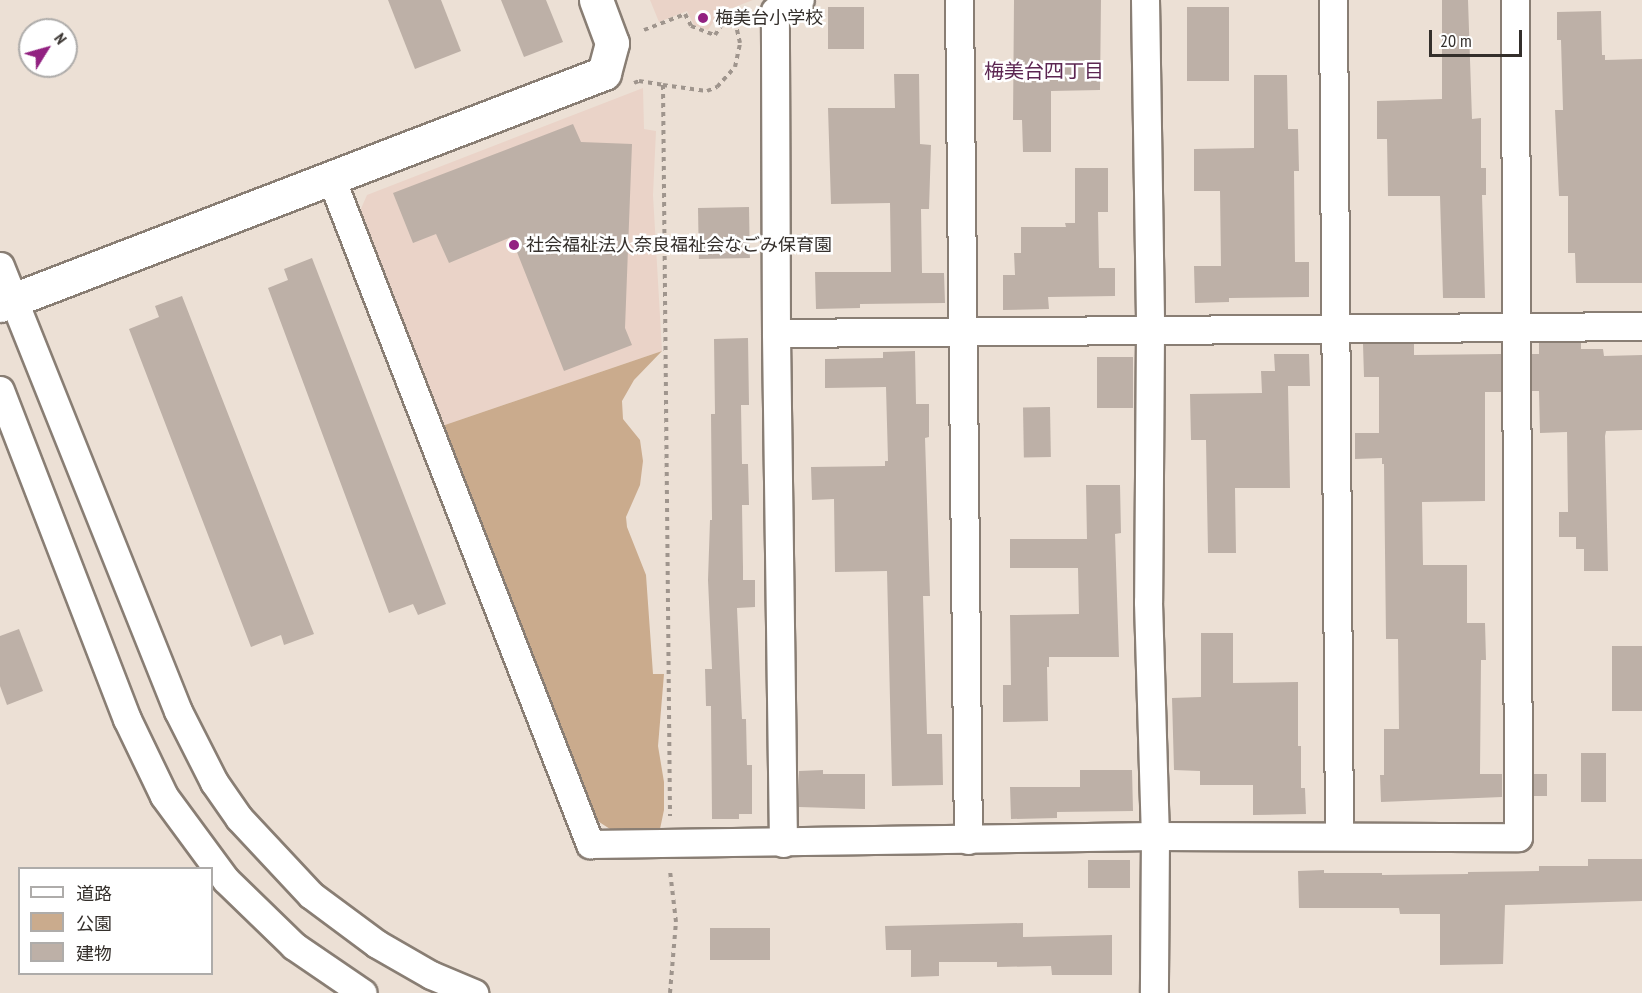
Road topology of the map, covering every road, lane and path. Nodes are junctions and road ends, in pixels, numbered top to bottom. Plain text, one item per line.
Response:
1 (596, 0) edge
2 (800, 0) edge
3 (960, 0) edge
4 (1145, 0) edge
5 (1332, 0) edge
6 (1515, 0) edge
7 (775, 11) junction
8 (734, 16) junction
9 (644, 30) dead end
10 (628, 85) dead end
11 (663, 85) junction
12 (331, 178) junction
13 (0, 266) edge
14 (6, 303) edge
15 (1642, 326) edge
16 (1518, 328) junction
17 (1334, 329) junction
18 (962, 332) junction
19 (1150, 332) junction
20 (776, 333) junction
21 (0, 390) edge
22 (1339, 835) junction
23 (1155, 836) junction
24 (968, 840) junction
25 (668, 842) junction
26 (783, 843) junction
27 (363, 993) edge
28 (474, 993) edge
29 (670, 993) edge
30 (1154, 993) edge

1 - 12 street
2 - 7 street
3 - 18 street
4 - 19 street
5 - 17 street
6 - 16 street
7 - 8 path
7 - 20 street
8 - 9 path
8 - 11 path
10 - 11 path
11 - 25 path
12 - 14 street
12 - 25 street
13 - 14 street
14 - 28 street
15 - 16 street
16 - 17 street
16 - 22 street
17 - 19 street
17 - 22 street
18 - 19 street
18 - 20 street
18 - 24 street
19 - 23 street
20 - 26 street
21 - 27 street
22 - 23 street
23 - 24 street
23 - 30 street
24 - 26 street
25 - 26 street
25 - 29 path

